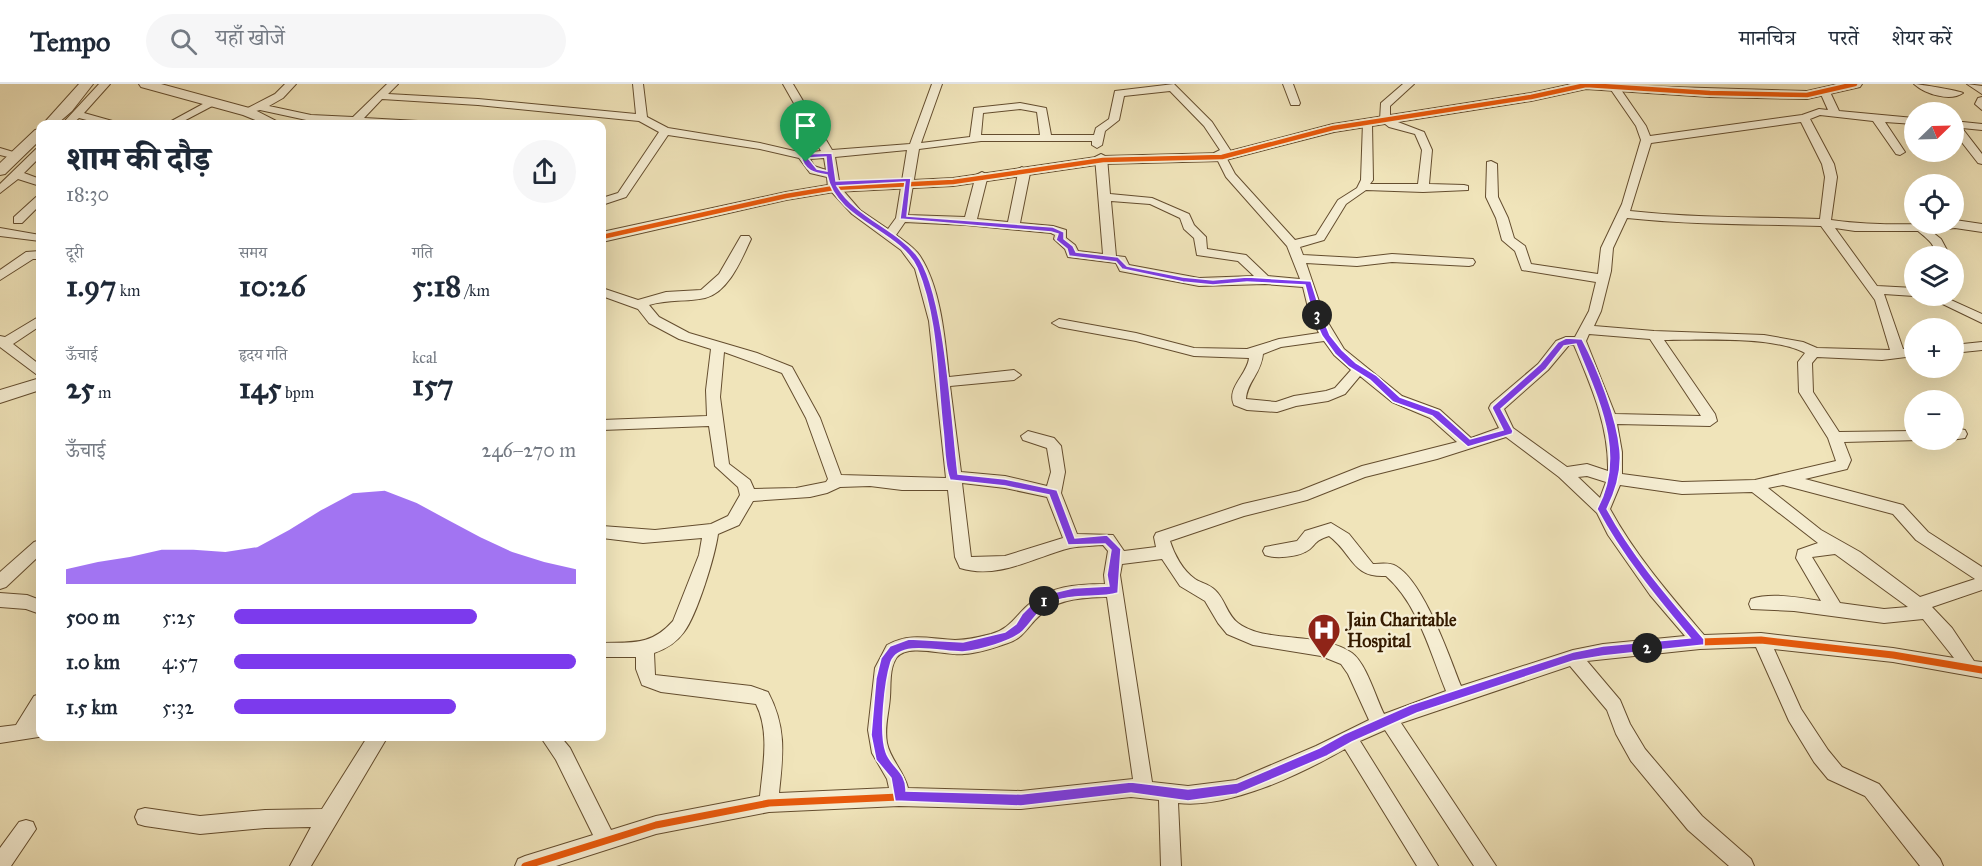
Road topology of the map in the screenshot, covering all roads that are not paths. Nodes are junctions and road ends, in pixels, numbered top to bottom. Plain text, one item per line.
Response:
1 (86, 84) edge
2 (105, 84) edge
3 (291, 84) edge
4 (393, 84) edge
5 (638, 84) edge
6 (788, 84) edge
7 (938, 84) edge
8 (1288, 84) edge
9 (1409, 84) edge
10 (1576, 84) edge
11 (1855, 84) edge
12 (1919, 84) edge
13 (1972, 84) edge
14 (154, 85) edge
15 (1586, 85) edge
16 (1170, 86) edge
17 (1613, 86) edge
18 (1982, 91) edge
19 (1825, 92) junction
20 (1958, 93) dead end
21 (1807, 95) junction
22 (380, 96) junction
23 (1982, 100) edge
24 (212, 102) junction
25 (1295, 103) dead end
26 (1982, 107) edge
27 (254, 109) junction
28 (1819, 112) junction
29 (77, 114) junction
30 (1835, 114) junction
31 (292, 115) junction
32 (642, 118) junction
33 (1804, 118) junction
34 (1877, 118) junction
35 (54, 120) edge
36 (71, 120) edge
37 (98, 120) edge
38 (178, 120) edge
39 (269, 120) edge
40 (282, 120) edge
41 (331, 120) edge
42 (357, 120) edge
43 (1385, 120) junction
44 (1904, 120) edge
45 (1367, 124) junction
46 (1964, 125) edge
47 (1982, 127) edge
48 (665, 131) junction
49 (1046, 136) junction
50 (36, 137) edge
51 (1099, 138) junction
52 (1964, 138) edge
53 (975, 139) junction
54 (1646, 140) junction
55 (914, 145) junction
56 (0, 150) edge
57 (1900, 152) dead end
58 (1224, 154) junction
59 (36, 155) edge
60 (829, 155) junction
61 (16, 156) junction
62 (804, 156) junction
63 (1098, 159) junction
64 (1982, 161) edge
65 (1491, 164) dead end
66 (0, 171) edge
67 (1023, 172) junction
68 (16, 174) junction
69 (982, 177) junction
70 (36, 182) edge
71 (832, 182) junction
72 (909, 182) junction
73 (1362, 187) junction
74 (1464, 188) dead end
75 (1423, 189) junction
76 (0, 190) edge
77 (1106, 197) junction
78 (606, 201) edge
79 (36, 203) edge
80 (1622, 214) junction
81 (902, 218) junction
82 (18, 220) dead end
83 (970, 221) junction
84 (1825, 223) junction
85 (1964, 225) edge
86 (1013, 226) junction
87 (1904, 228) edge
88 (1982, 228) edge
89 (606, 230) edge
90 (0, 232) edge
91 (1927, 234) edge
92 (606, 236) edge
93 (888, 237) junction
94 (36, 238) edge
95 (745, 239) dead end
96 (1293, 245) junction
97 (1939, 246) edge
98 (36, 255) edge
99 (1299, 258) junction
100 (1110, 259) junction
101 (1469, 262) dead end
102 (0, 276) edge
103 (1603, 279) junction
104 (1265, 280) junction
105 (1308, 283) junction
106 (1874, 290) junction
107 (1904, 292) edge
108 (607, 294) edge
109 (636, 305) junction
110 (1954, 306) edge
111 (1982, 319) edge
112 (36, 322) edge
113 (1059, 323) dead end
114 (1582, 335) junction
115 (1654, 335) junction
116 (1327, 336) junction
117 (3, 342) edge
118 (718, 348) junction
119 (1980, 348) edge
120 (1964, 349) edge
121 (1814, 352) junction
122 (1256, 353) junction
123 (1898, 353) junction
124 (1904, 353) edge
125 (1359, 369) junction
126 (1014, 375) dead end
127 (36, 378) edge
128 (36, 379) edge
129 (943, 382) junction
130 (0, 397) edge
131 (1608, 419) junction
132 (716, 421) junction
133 (606, 425) edge
134 (1508, 431) junction
135 (1904, 435) edge
136 (1028, 436) dead end
137 (1835, 437) junction
138 (1468, 443) junction
139 (1564, 473) junction
140 (1614, 478) junction
141 (953, 480) junction
142 (1784, 480) junction
143 (836, 481) junction
144 (1755, 486) junction
145 (1053, 493) junction
146 (748, 495) junction
147 (1602, 509) junction
148 (606, 531) edge
149 (711, 532) junction
150 (1072, 542) junction
151 (1837, 547) junction
152 (36, 550) edge
153 (1271, 551) dead end
154 (1167, 552) junction
155 (1116, 558) junction
156 (1982, 575) edge
157 (0, 582) edge
158 (1982, 583) edge
159 (1114, 590) junction
160 (0, 600) edge
161 (1757, 604) dead end
162 (36, 605) edge
163 (1923, 608) junction
164 (1835, 609) junction
165 (1761, 640) junction
166 (1700, 642) junction
167 (606, 650) edge
168 (645, 650) junction
169 (1573, 657) junction
170 (1975, 668) edge
171 (1456, 694) junction
172 (36, 706) edge
173 (1384, 722) junction
174 (36, 731) edge
175 (8, 738) edge
176 (1348, 738) junction
177 (376, 741) edge
178 (553, 741) edge
179 (1144, 788) junction
180 (1168, 791) junction
181 (899, 797) junction
182 (769, 803) junction
183 (145, 817) dead end
184 (327, 818) junction
185 (26, 829) dead end
186 (607, 842) junction
187 (0, 864) edge
188 (300, 866) edge
189 (525, 866) edge
190 (1171, 866) edge
191 (1428, 866) edge
192 (1486, 866) edge
193 (1744, 866) edge
194 (1933, 866) edge

1 - 35 street
2 - 29 street
3 - 27 street
4 - 22 street
5 - 32 street
6 - 60 street
7 - 55 street
8 - 25 street
9 - 43 street
10 - 15 street
11 - 19 street
12 - 20 street
13 - 18 street
14 - 24 street
15 - 17 street
15 - 43 street
16 - 51 street
16 - 58 street
17 - 21 street
17 - 54 street
19 - 21 street
19 - 30 street
21 - 28 street
22 - 32 street
22 - 42 street
23 - 26 street
24 - 27 street
24 - 38 street
27 - 31 street
27 - 39 street
28 - 30 street
28 - 33 street
29 - 36 street
29 - 37 street
30 - 34 street
31 - 40 street
31 - 41 street
32 - 48 street
33 - 54 street
33 - 84 street
34 - 44 street
34 - 57 street
43 - 45 street
43 - 58 street
43 - 75 street
45 - 58 street
45 - 73 street
46 - 47 street
48 - 62 street
48 - 78 street
49 - 51 street
49 - 53 street
49 - 53 street
50 - 61 street
51 - 63 street
52 - 64 street
53 - 55 street
54 - 80 street
55 - 60 street
55 - 72 street
56 - 61 street
58 - 63 street
58 - 96 street
59 - 68 street
60 - 62 street
60 - 71 street
61 - 66 street
62 - 71 street
63 - 67 street
63 - 77 street
65 - 103 street
67 - 69 street
67 - 86 street
68 - 70 street
68 - 76 street
69 - 72 street
69 - 83 street
71 - 72 street
71 - 89 street
71 - 92 street
71 - 93 street
72 - 81 street
73 - 75 street
73 - 96 street
74 - 75 street
77 - 100 street
77 - 104 street
79 - 82 street
80 - 84 street
80 - 103 street
81 - 83 street
81 - 93 street
83 - 86 street
84 - 87 street
84 - 106 street
85 - 88 street
86 - 100 street
90 - 94 street
91 - 97 street
93 - 129 street
95 - 109 street
96 - 99 street
98 - 102 street
99 - 101 street
99 - 105 street
100 - 104 street
103 - 114 street
104 - 105 street
105 - 116 street
106 - 107 street
106 - 123 street
108 - 109 street
109 - 118 street
110 - 111 street
112 - 117 street
113 - 122 street
114 - 115 street
114 - 131 street
114 - 134 street
115 - 121 street
115 - 131 street
116 - 122 street
116 - 125 street
117 - 127 street
118 - 132 street
118 - 143 street
119 - 120 street
121 - 123 street
121 - 137 street
122 - 125 street
123 - 124 street
125 - 138 street
126 - 129 street
128 - 130 street
129 - 141 street
131 - 140 street
132 - 133 street
132 - 146 street
134 - 138 street
134 - 139 street
135 - 137 street
136 - 145 street
137 - 142 street
138 - 154 street
139 - 140 street
139 - 147 street
140 - 144 street
140 - 147 street
141 - 143 street
141 - 145 street
141 - 150 street
142 - 144 street
142 - 156 street
143 - 146 street
144 - 151 street
145 - 150 street
146 - 149 street
147 - 166 street
148 - 149 street
149 - 168 street
150 - 155 street
151 - 163 street
151 - 164 street
152 - 157 street
153 - 171 street
154 - 155 street
154 - 173 street
155 - 159 street
158 - 163 street
159 - 179 street
159 - 181 street
160 - 162 street
161 - 164 street
163 - 164 street
163 - 170 street
165 - 166 street
165 - 170 street
165 - 194 street
166 - 169 street
167 - 168 street
168 - 182 street
169 - 171 street
169 - 193 street
171 - 173 street
172 - 175 street
173 - 176 street
173 - 192 street
174 - 175 street
176 - 180 street
176 - 191 street
177 - 184 street
178 - 186 street
179 - 180 street
179 - 181 street
180 - 190 street
181 - 182 street
182 - 186 street
183 - 184 street
184 - 188 street
185 - 187 street
186 - 189 street

